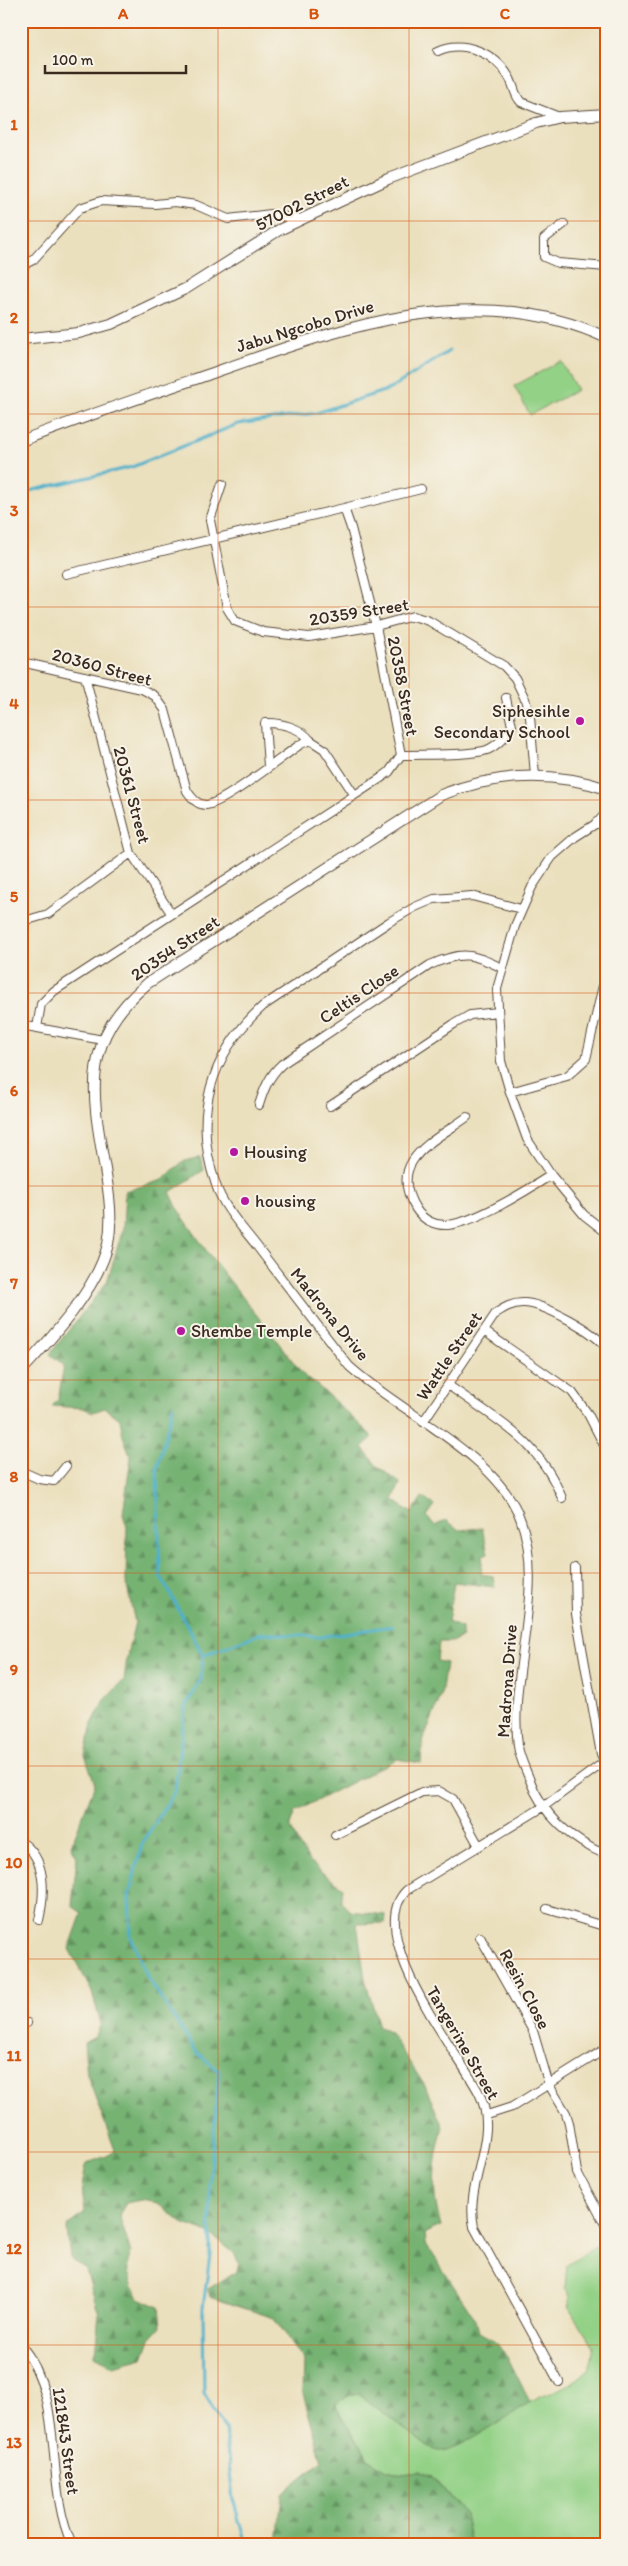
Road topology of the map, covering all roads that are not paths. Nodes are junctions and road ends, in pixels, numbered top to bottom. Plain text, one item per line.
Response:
1 (438, 51) dead end
2 (607, 114) edge
3 (560, 117) junction
4 (300, 220) junction
5 (564, 224) dead end
6 (21, 266) edge
7 (607, 267) edge
8 (607, 338) edge
9 (21, 339) edge
10 (21, 441) edge
11 (222, 484) dead end
12 (421, 489) dead end
13 (344, 508) junction
14 (213, 539) junction
15 (66, 574) dead end
16 (376, 626) junction
17 (21, 662) edge
18 (85, 676) junction
19 (506, 698) dead end
20 (310, 740) junction
21 (401, 755) junction
22 (268, 766) junction
23 (535, 775) junction
24 (607, 789) edge
25 (354, 794) junction
26 (607, 812) edge
27 (602, 822) edge
28 (131, 853) junction
29 (521, 909) junction
30 (171, 913) junction
31 (21, 922) edge
32 (502, 968) junction
33 (607, 968) edge
34 (498, 1012) junction
35 (21, 1025) edge
36 (37, 1028) junction
37 (103, 1040) junction
38 (510, 1092) junction
39 (259, 1106) dead end
40 (330, 1106) dead end
41 (466, 1117) dead end
42 (551, 1175) junction
43 (607, 1233) edge
44 (484, 1331) junction
45 (607, 1349) edge
46 (21, 1371) edge
47 (448, 1385) junction
48 (423, 1422) junction
49 (607, 1451) edge
50 (66, 1466) dead end
51 (21, 1471) edge
52 (562, 1498) dead end
53 (575, 1568) dead end
54 (606, 1761) edge
55 (543, 1808) junction
56 (335, 1835) dead end
57 (21, 1842) edge
58 (479, 1846) junction
59 (607, 1855) edge
60 (546, 1909) dead end
61 (39, 1920) dead end
62 (607, 1927) edge
63 (480, 1937) dead end
64 (607, 2048) edge
65 (549, 2085) junction
66 (487, 2114) junction
67 (607, 2228) edge
68 (21, 2345) edge
69 (559, 2382) dead end
70 (72, 2545) edge

1 - 3 street
2 - 3 street, 57002 Street
3 - 4 street, 57002 Street
4 - 6 street
4 - 9 street, 57002 Street
5 - 7 street
8 - 10 street, Jabu Ngcobo Drive
11 - 14 street, 20359 Street
12 - 13 street
13 - 14 street
13 - 16 street, 20358 Street
14 - 15 street
14 - 16 street, 20359 Street
16 - 21 street, 20358 Street
16 - 23 street, 20359 Street
17 - 18 street, 20360 Street
18 - 22 street, 20360 Street
18 - 28 street, 20361 Street
19 - 21 street
20 - 22 street, 20360 Street
20 - 22 street
20 - 25 street
21 - 25 street, 20358 Street
23 - 24 street, 20354 Street
23 - 37 street, 20354 Street
25 - 30 street, 20358 Street
26 - 27 street
27 - 29 street
28 - 30 street, 20361 Street
28 - 31 street
29 - 32 street
29 - 48 street, Madrona Drive
30 - 36 street, 20358 Street
32 - 34 street
32 - 39 street, Celtis Close
33 - 38 street
34 - 38 street
34 - 40 street
35 - 36 street
36 - 37 street
37 - 46 street, 20354 Street
38 - 42 street
41 - 42 street
42 - 43 street
44 - 45 street, Wattle Street
44 - 47 street, Wattle Street
44 - 49 street
47 - 48 street, Wattle Street
47 - 52 street
48 - 55 street, Madrona Drive
50 - 51 street
53 - 54 street
54 - 55 street, Tangerine Street
55 - 58 street, Tangerine Street
55 - 59 street, Madrona Drive
56 - 58 street
57 - 61 street
58 - 66 street, Tangerine Street
60 - 62 street
63 - 65 street, Resin Close
64 - 65 street
65 - 66 street
65 - 67 street, Resin Close
66 - 69 street, Tangerine Street
68 - 70 street, 121843 Street

